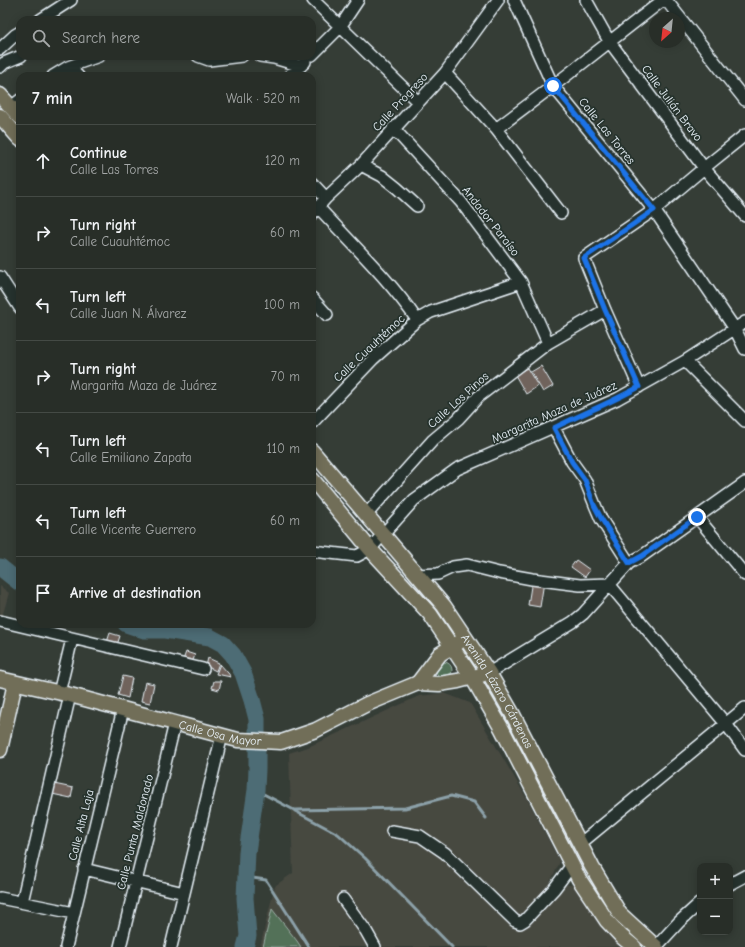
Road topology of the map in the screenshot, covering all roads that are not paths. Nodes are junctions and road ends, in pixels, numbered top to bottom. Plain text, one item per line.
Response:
1 (71, 0) edge
2 (313, 0) edge
3 (358, 0) edge
4 (498, 0) edge
5 (514, 0) edge
6 (586, 0) edge
7 (663, 0) edge
8 (666, 0) edge
9 (46, 16) edge
10 (340, 26) junction
11 (16, 34) edge
12 (609, 41) junction
13 (0, 49) edge
14 (316, 52) edge
15 (16, 58) edge
16 (87, 60) edge
17 (281, 60) edge
18 (308, 60) edge
19 (68, 66) junction
20 (301, 66) junction
21 (0, 67) edge
22 (59, 72) edge
23 (74, 72) edge
24 (294, 72) edge
25 (445, 73) junction
26 (553, 86) junction
27 (0, 95) edge
28 (745, 100) edge
29 (418, 102) junction
30 (16, 107) edge
31 (2, 122) edge
32 (394, 128) junction
33 (496, 129) junction
34 (745, 135) edge
35 (16, 136) edge
36 (361, 165) junction
37 (704, 168) junction
38 (316, 187) edge
39 (326, 198) junction
40 (417, 206) dead end
41 (316, 209) edge
42 (654, 210) junction
43 (316, 211) edge
44 (561, 213) dead end
45 (745, 216) edge
46 (0, 277) edge
47 (521, 282) junction
48 (16, 302) edge
49 (316, 303) edge
50 (605, 310) junction
51 (327, 315) dead end
52 (417, 320) junction
53 (745, 322) edge
54 (735, 329) junction
55 (548, 343) junction
56 (745, 348) edge
57 (685, 361) junction
58 (639, 387) junction
59 (316, 419) edge
60 (745, 421) edge
61 (554, 428) junction
62 (316, 456) edge
63 (745, 483) edge
64 (316, 484) edge
65 (366, 516) junction
66 (697, 517) junction
67 (382, 534) junction
68 (370, 549) junction
69 (316, 551) edge
70 (629, 563) junction
71 (417, 575) junction
72 (745, 575) edge
73 (609, 584) junction
74 (0, 621) edge
75 (16, 625) edge
76 (28, 628) edge
77 (465, 638) junction
78 (72, 639) junction
79 (451, 646) junction
80 (203, 669) dead end
81 (489, 673) junction
82 (472, 677) junction
83 (0, 679) edge
84 (15, 683) junction
85 (418, 683) junction
86 (65, 694) junction
87 (745, 708) edge
88 (123, 709) junction
89 (175, 723) junction
90 (726, 724) junction
91 (222, 735) junction
92 (1, 744) edge
93 (745, 750) edge
94 (392, 831) dead end
95 (581, 843) junction
96 (572, 865) junction
97 (84, 869) junction
98 (745, 876) edge
99 (136, 881) junction
100 (733, 882) edge
101 (184, 893) junction
102 (0, 898) edge
103 (343, 899) dead end
104 (22, 902) junction
105 (697, 906) edge
106 (74, 913) junction
107 (66, 947) edge
108 (120, 947) edge
109 (171, 947) edge
110 (375, 947) edge
111 (634, 947) edge
112 (656, 947) edge

1 - 9 street
2 - 10 street
3 - 10 street
4 - 25 street, Calle Progreso
5 - 26 street, Calle Las Torres
6 - 12 street, Calle Julián Bravo
7 - 12 street
8 - 28 street
10 - 14 street
10 - 29 street
11 - 13 street
12 - 26 street
12 - 37 street, Calle Julián Bravo
15 - 21 street
16 - 19 street
17 - 20 street
18 - 20 street
19 - 22 street
19 - 23 street
20 - 24 street
25 - 29 street, Calle Progreso
25 - 33 street
26 - 33 street
26 - 42 street, Calle Las Torres
27 - 30 main road
29 - 32 street, Calle Progreso
31 - 35 main road
32 - 36 street, Calle Progreso
32 - 47 street, Andador Paraíso
33 - 44 street
34 - 37 street
36 - 39 street, Calle Progreso
36 - 40 street
37 - 42 street
37 - 45 street, Calle Julián Bravo
38 - 39 street
39 - 41 street, Calle Progreso
42 - 50 street
42 - 54 street, Calle Las Torres
43 - 52 street
46 - 48 street
47 - 52 street, Calle Cuauhtémoc
47 - 55 street, Andador Paraíso
49 - 51 street
50 - 55 street, Calle Los Pinos
50 - 58 street
52 - 59 street, Calle Cuauhtémoc
53 - 54 street, Margarita Maza de Juárez
54 - 56 street, Calle Las Torres
54 - 57 street, Margarita Maza de Juárez
55 - 65 street, Calle Los Pinos
57 - 58 street, Margarita Maza de Juárez
57 - 60 street
58 - 61 street, Margarita Maza de Juárez
61 - 67 street, Margarita Maza de Juárez
61 - 70 street
62 - 65 main road, Avenida Lázaro Cárdenas
63 - 66 street
64 - 68 main road, Avenida Lázaro Cárdenas
65 - 67 main road, Avenida Lázaro Cárdenas
66 - 70 street
66 - 72 street
67 - 68 street, Margarita Maza de Juárez
67 - 71 main road, Avenida Lázaro Cárdenas
68 - 69 street
68 - 79 main road, Avenida Lázaro Cárdenas
70 - 73 street
71 - 73 street
71 - 77 main road, Avenida Lázaro Cárdenas
73 - 81 street
73 - 90 street
74 - 75 street
76 - 78 street
77 - 79 main road
77 - 81 main road, Avenida Lázaro Cárdenas
78 - 80 street
78 - 86 street
79 - 82 main road, Avenida Lázaro Cárdenas
79 - 85 main road
81 - 82 main road, Calle Osa Mayor
81 - 95 main road, Avenida Lázaro Cárdenas
82 - 85 main road, Calle Osa Mayor
82 - 96 main road, Avenida Lázaro Cárdenas
83 - 84 main road, Calle Osa Mayor
84 - 86 main road, Calle Osa Mayor
84 - 92 main road
85 - 91 main road, Calle Osa Mayor
86 - 88 main road, Calle Osa Mayor
86 - 104 street
87 - 90 street
88 - 89 main road, Calle Osa Mayor
88 - 97 street, Calle Alta Laja
89 - 91 main road, Calle Osa Mayor
89 - 99 street, Calle Punta Maldonado
90 - 93 street
90 - 95 street
91 - 101 street
94 - 96 street
95 - 112 main road, Avenida Lázaro Cárdenas
96 - 111 main road, Avenida Lázaro Cárdenas
97 - 99 street
97 - 106 street, Calle Alta Laja
98 - 100 street
99 - 101 street
99 - 108 street, Calle Punta Maldonado
101 - 109 street
102 - 104 street
103 - 110 street
104 - 106 street
105 - 112 street
106 - 107 street, Calle Alta Laja

